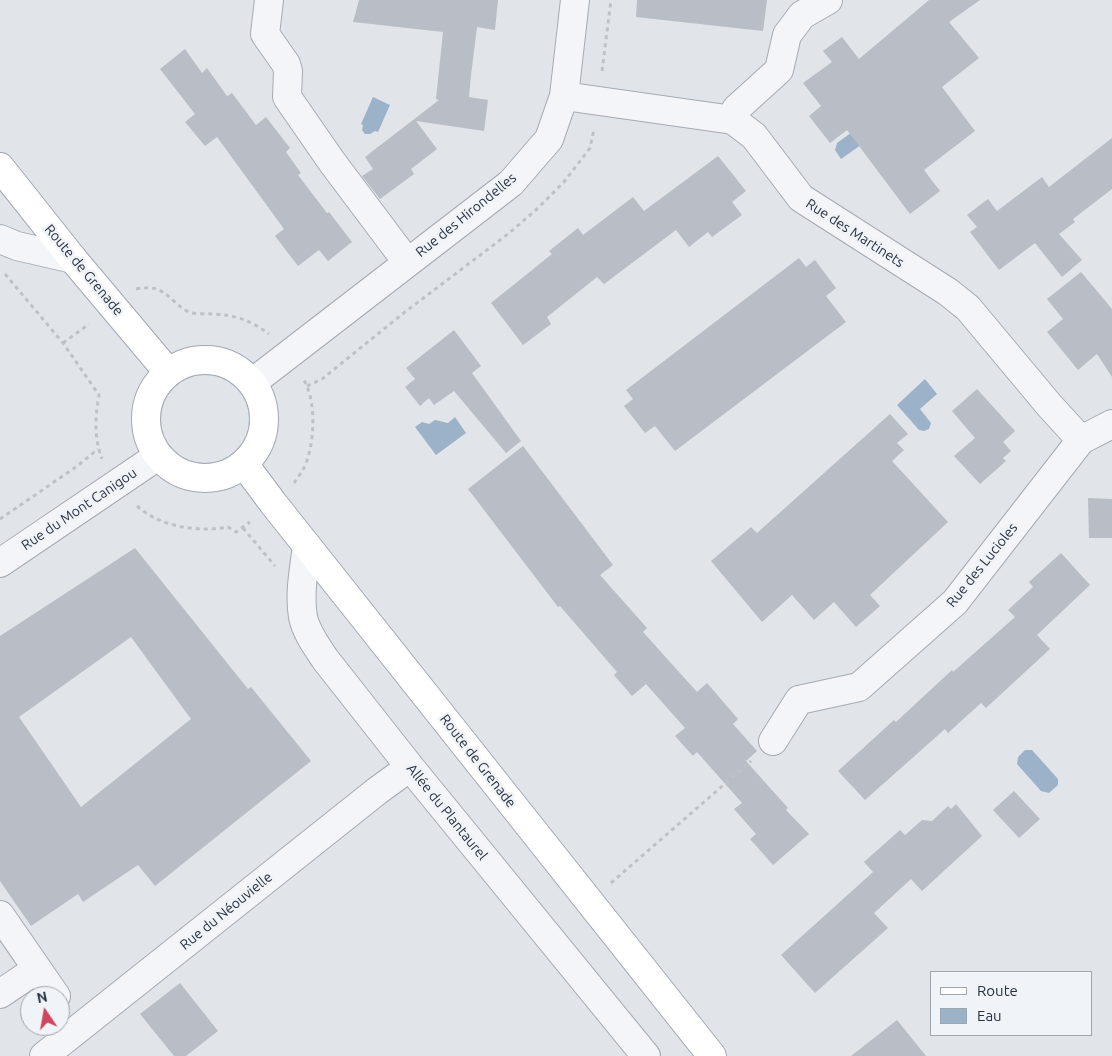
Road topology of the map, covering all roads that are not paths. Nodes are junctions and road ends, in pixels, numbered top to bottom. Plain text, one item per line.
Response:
1 (269, 0) edge
2 (575, 0) edge
3 (828, 0) edge
4 (564, 96) junction
5 (733, 120) junction
6 (0, 167) edge
7 (0, 239) edge
8 (73, 259) junction
9 (407, 262) junction
10 (168, 372) junction
11 (253, 382) junction
12 (1112, 424) edge
13 (1081, 440) junction
14 (158, 456) junction
15 (244, 464) junction
16 (307, 546) junction
17 (0, 563) edge
18 (773, 741) road end
19 (410, 767) junction
20 (0, 915) edge
21 (37, 969) junction
22 (49, 986) edge
23 (0, 994) edge
24 (70, 1015) edge
25 (79, 1028) junction
26 (44, 1056) edge
27 (646, 1056) edge
28 (712, 1056) edge

1 - 9 street, Rue des Hirondelles
2 - 4 street, Rue des Hirondelles
3 - 5 street
4 - 5 street, Rue des Martinets
4 - 9 street, Rue des Hirondelles
5 - 13 street, Rue des Martinets
6 - 8 main road, Route de Grenade
7 - 8 street
8 - 10 main road, Route de Grenade
9 - 11 street, Rue des Hirondelles
10 - 11 main road
10 - 14 main road
11 - 15 main road
12 - 13 street, Rue des Lucioles
13 - 18 street, Rue des Lucioles
14 - 15 main road
14 - 17 street, Rue du Mont Canigou
15 - 16 main road, Route de Grenade
16 - 19 street, Allée du Plantaurel
16 - 28 main road, Route de Grenade
19 - 25 street, Rue du Néouvielle
19 - 27 street, Allée du Plantaurel
20 - 21 street
21 - 22 street
21 - 23 street
24 - 25 street
25 - 26 street, Rue du Néouvielle

